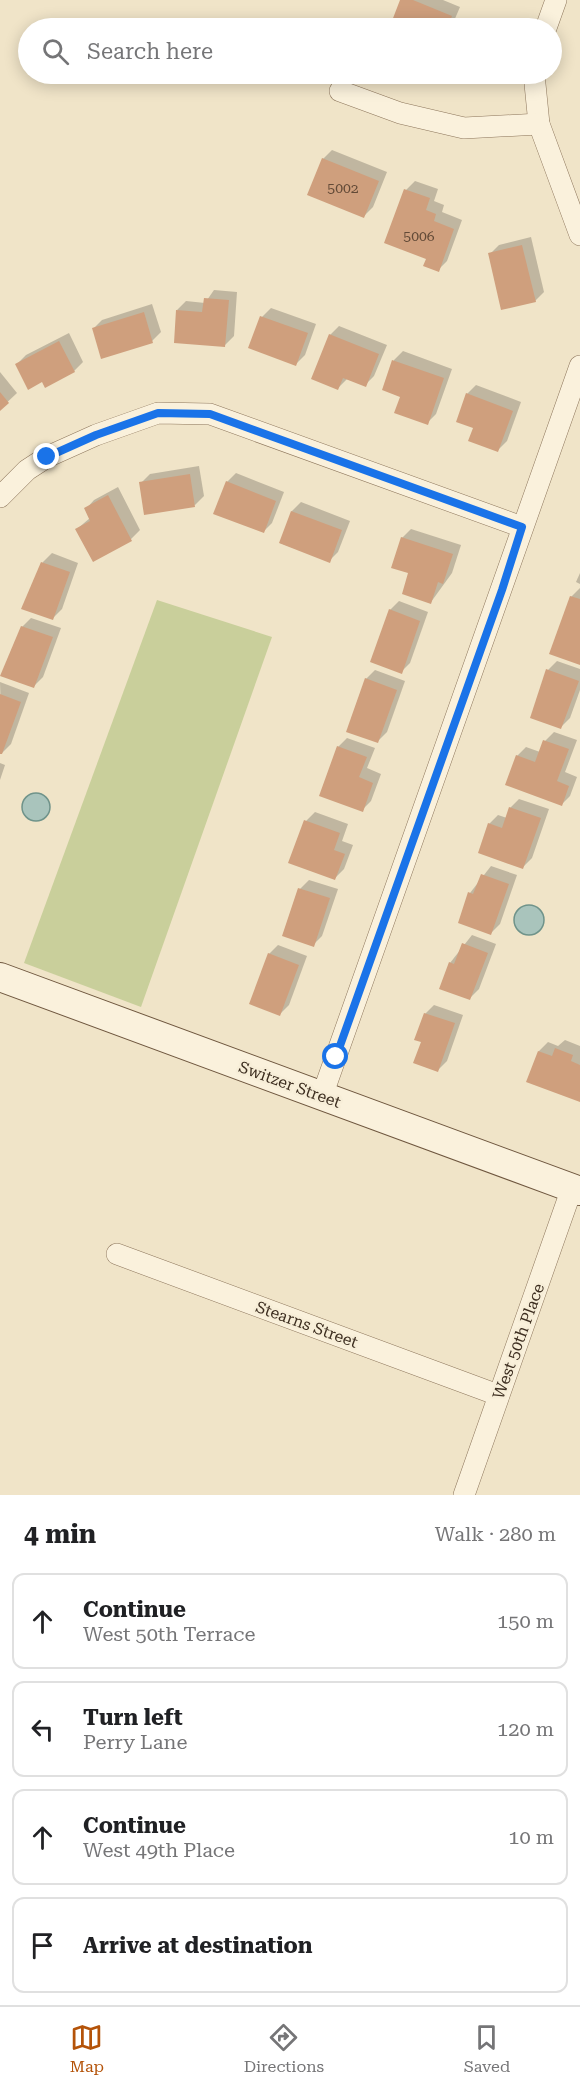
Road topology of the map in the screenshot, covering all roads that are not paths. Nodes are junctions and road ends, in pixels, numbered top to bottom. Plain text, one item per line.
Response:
1 (556, 0) edge
2 (550, 18) edge
3 (535, 84) edge
4 (340, 91) dead end
5 (539, 123) junction
6 (580, 236) edge
7 (580, 366) edge
8 (0, 497) edge
9 (522, 527) junction
10 (0, 977) edge
11 (322, 1096) junction
12 (576, 1189) edge
13 (117, 1254) dead end
14 (498, 1395) junction
15 (464, 1495) edge

1 - 2 street
3 - 5 street
4 - 5 street
5 - 6 street
7 - 9 street
8 - 9 street
9 - 11 street
10 - 11 street, Switzer Street
11 - 12 street, Switzer Street
12 - 14 street, West 50th Place
13 - 14 street, Stearns Street
14 - 15 street, West 50th Place

